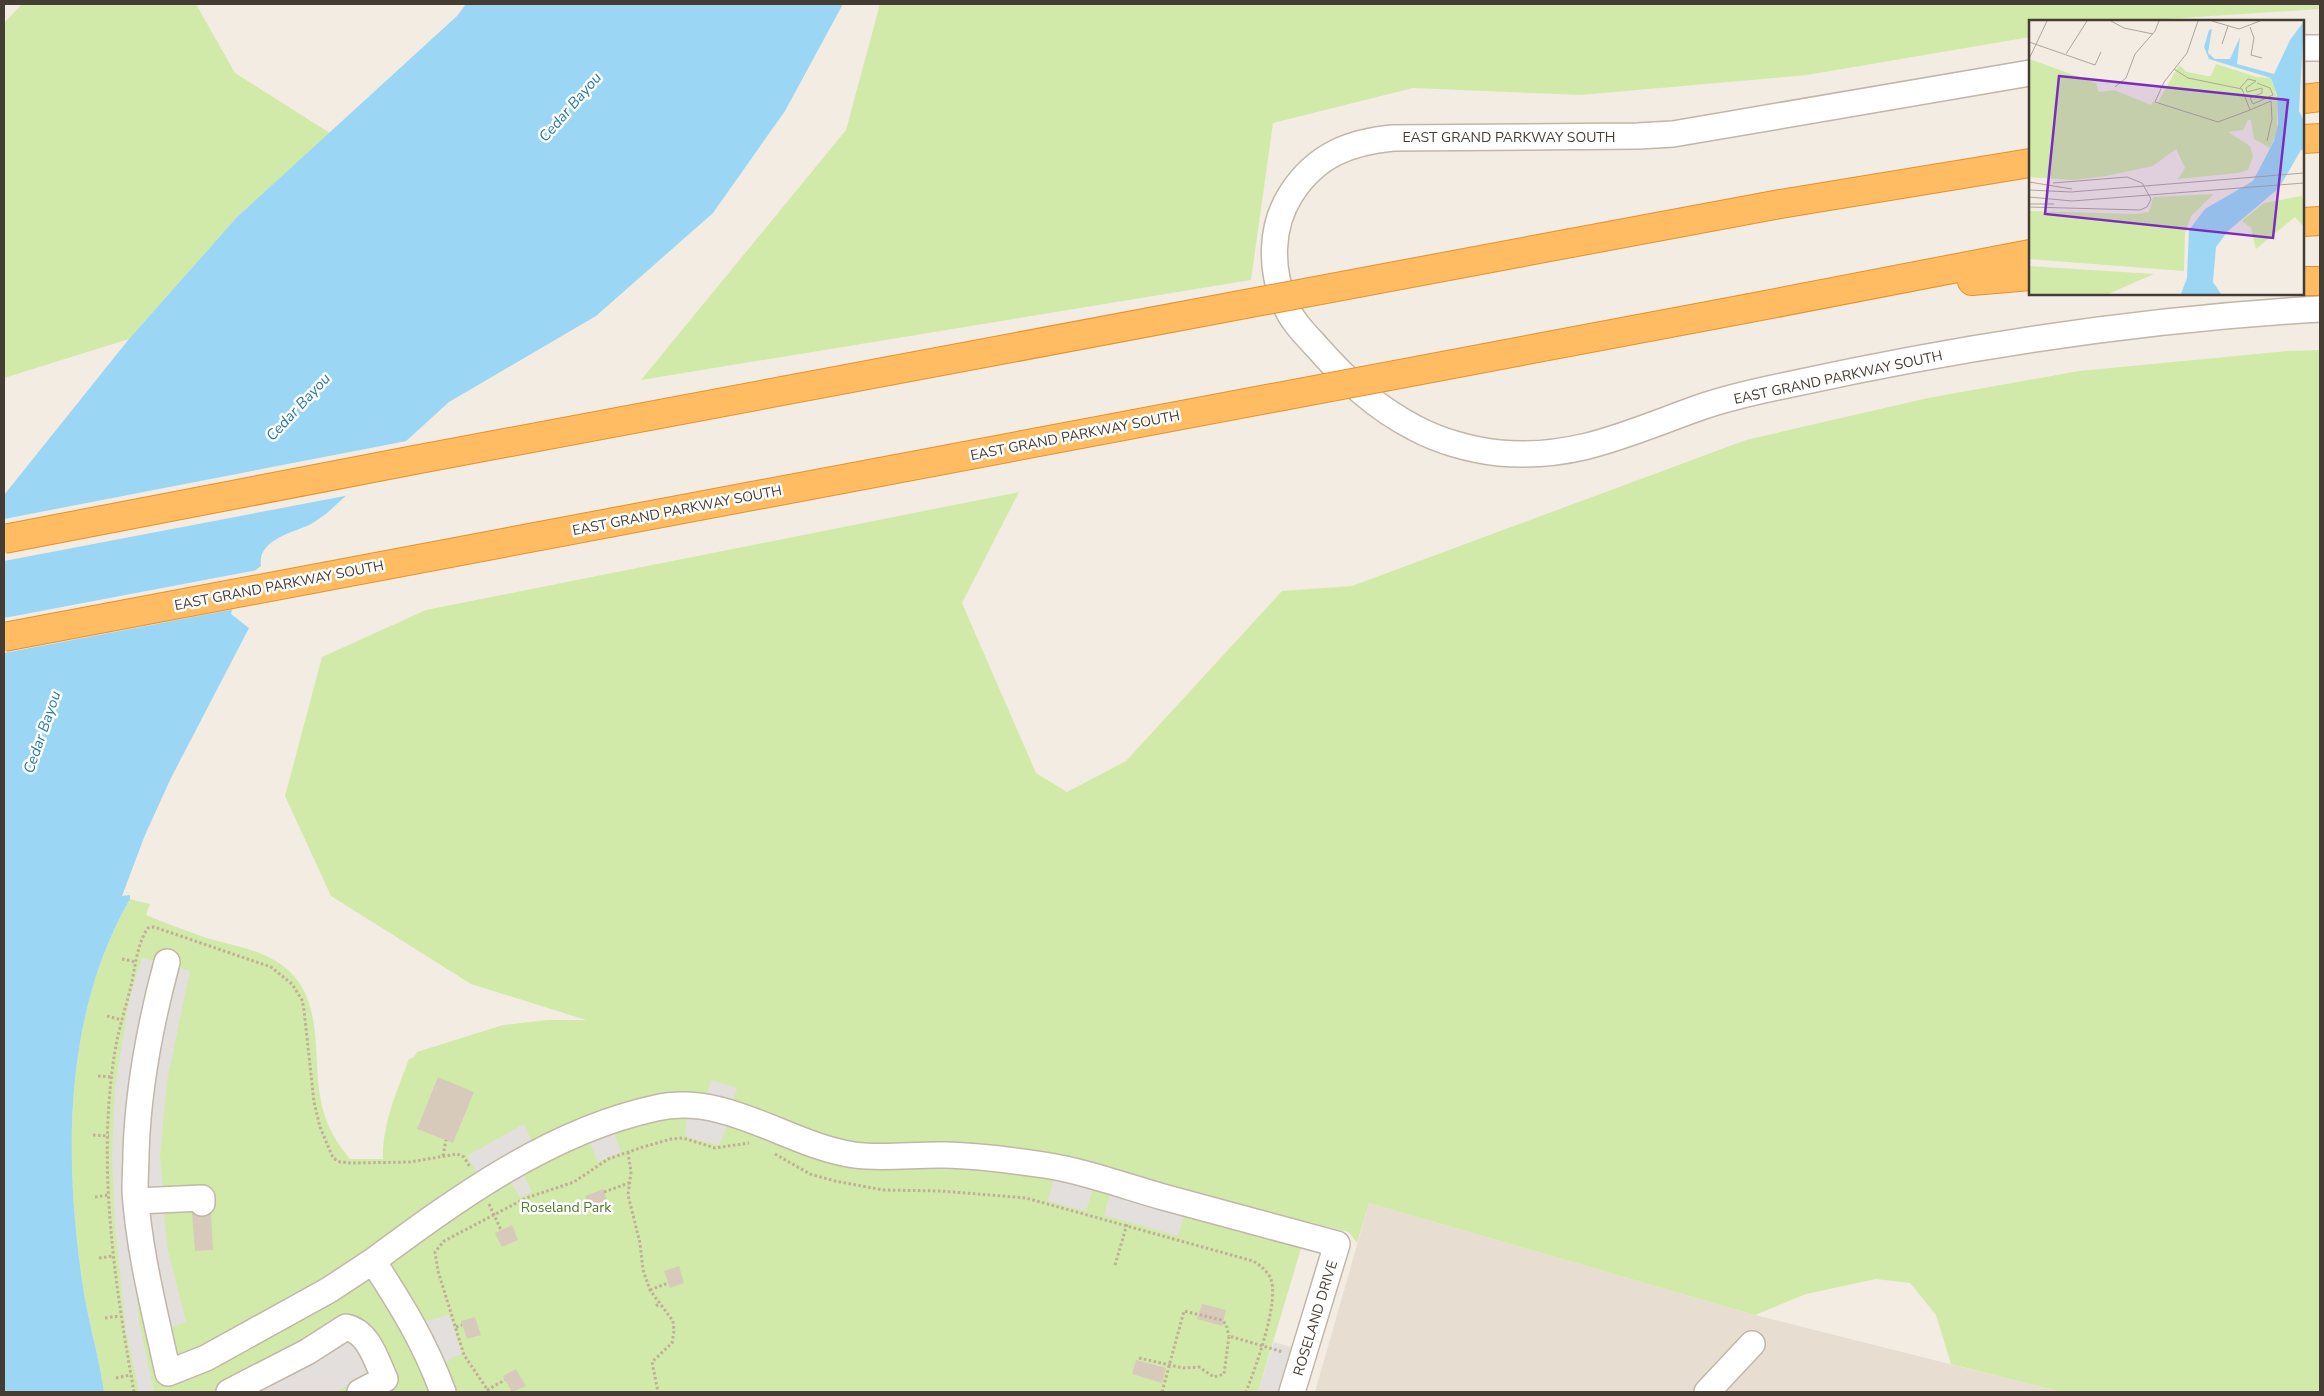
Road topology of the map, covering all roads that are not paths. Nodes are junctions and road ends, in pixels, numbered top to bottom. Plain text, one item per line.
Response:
1 (2304, 48) edge
2 (2320, 48) edge
3 (2029, 73) edge
4 (2320, 97) edge
5 (2304, 99) edge
6 (2320, 138) edge
7 (2304, 139) edge
8 (2029, 146) edge
9 (2029, 163) edge
10 (1780, 204) junction
11 (2320, 221) edge
12 (2304, 222) edge
13 (2029, 254) edge
14 (2029, 276) edge
15 (2304, 281) edge
16 (2320, 282) edge
17 (1750, 308) junction
18 (2320, 309) edge
19 (4, 539) edge
20 (4, 637) edge
21 (167, 962) dead end
22 (137, 1201) junction
23 (202, 1203) dead end
24 (372, 1261) junction
25 (1752, 1344) dead end
26 (389, 1386) edge
27 (229, 1392) edge
28 (360, 1392) edge
29 (444, 1392) edge
30 (1292, 1392) edge
31 (1707, 1392) edge

1 - 2 street
3 - 18 street, EAST GRAND PARKWAY SOUTH
4 - 5 highway
6 - 7 highway
8 - 10 highway
9 - 10 highway
10 - 19 highway, bridge
11 - 12 highway
13 - 17 highway, EAST GRAND PARKWAY SOUTH
14 - 17 highway
15 - 16 highway
17 - 20 highway, EAST GRAND PARKWAY SOUTH, bridge
21 - 22 street
22 - 23 street
22 - 24 street
24 - 29 street
24 - 30 street, ROSELAND DRIVE
25 - 31 street
26 - 27 street
26 - 28 street

